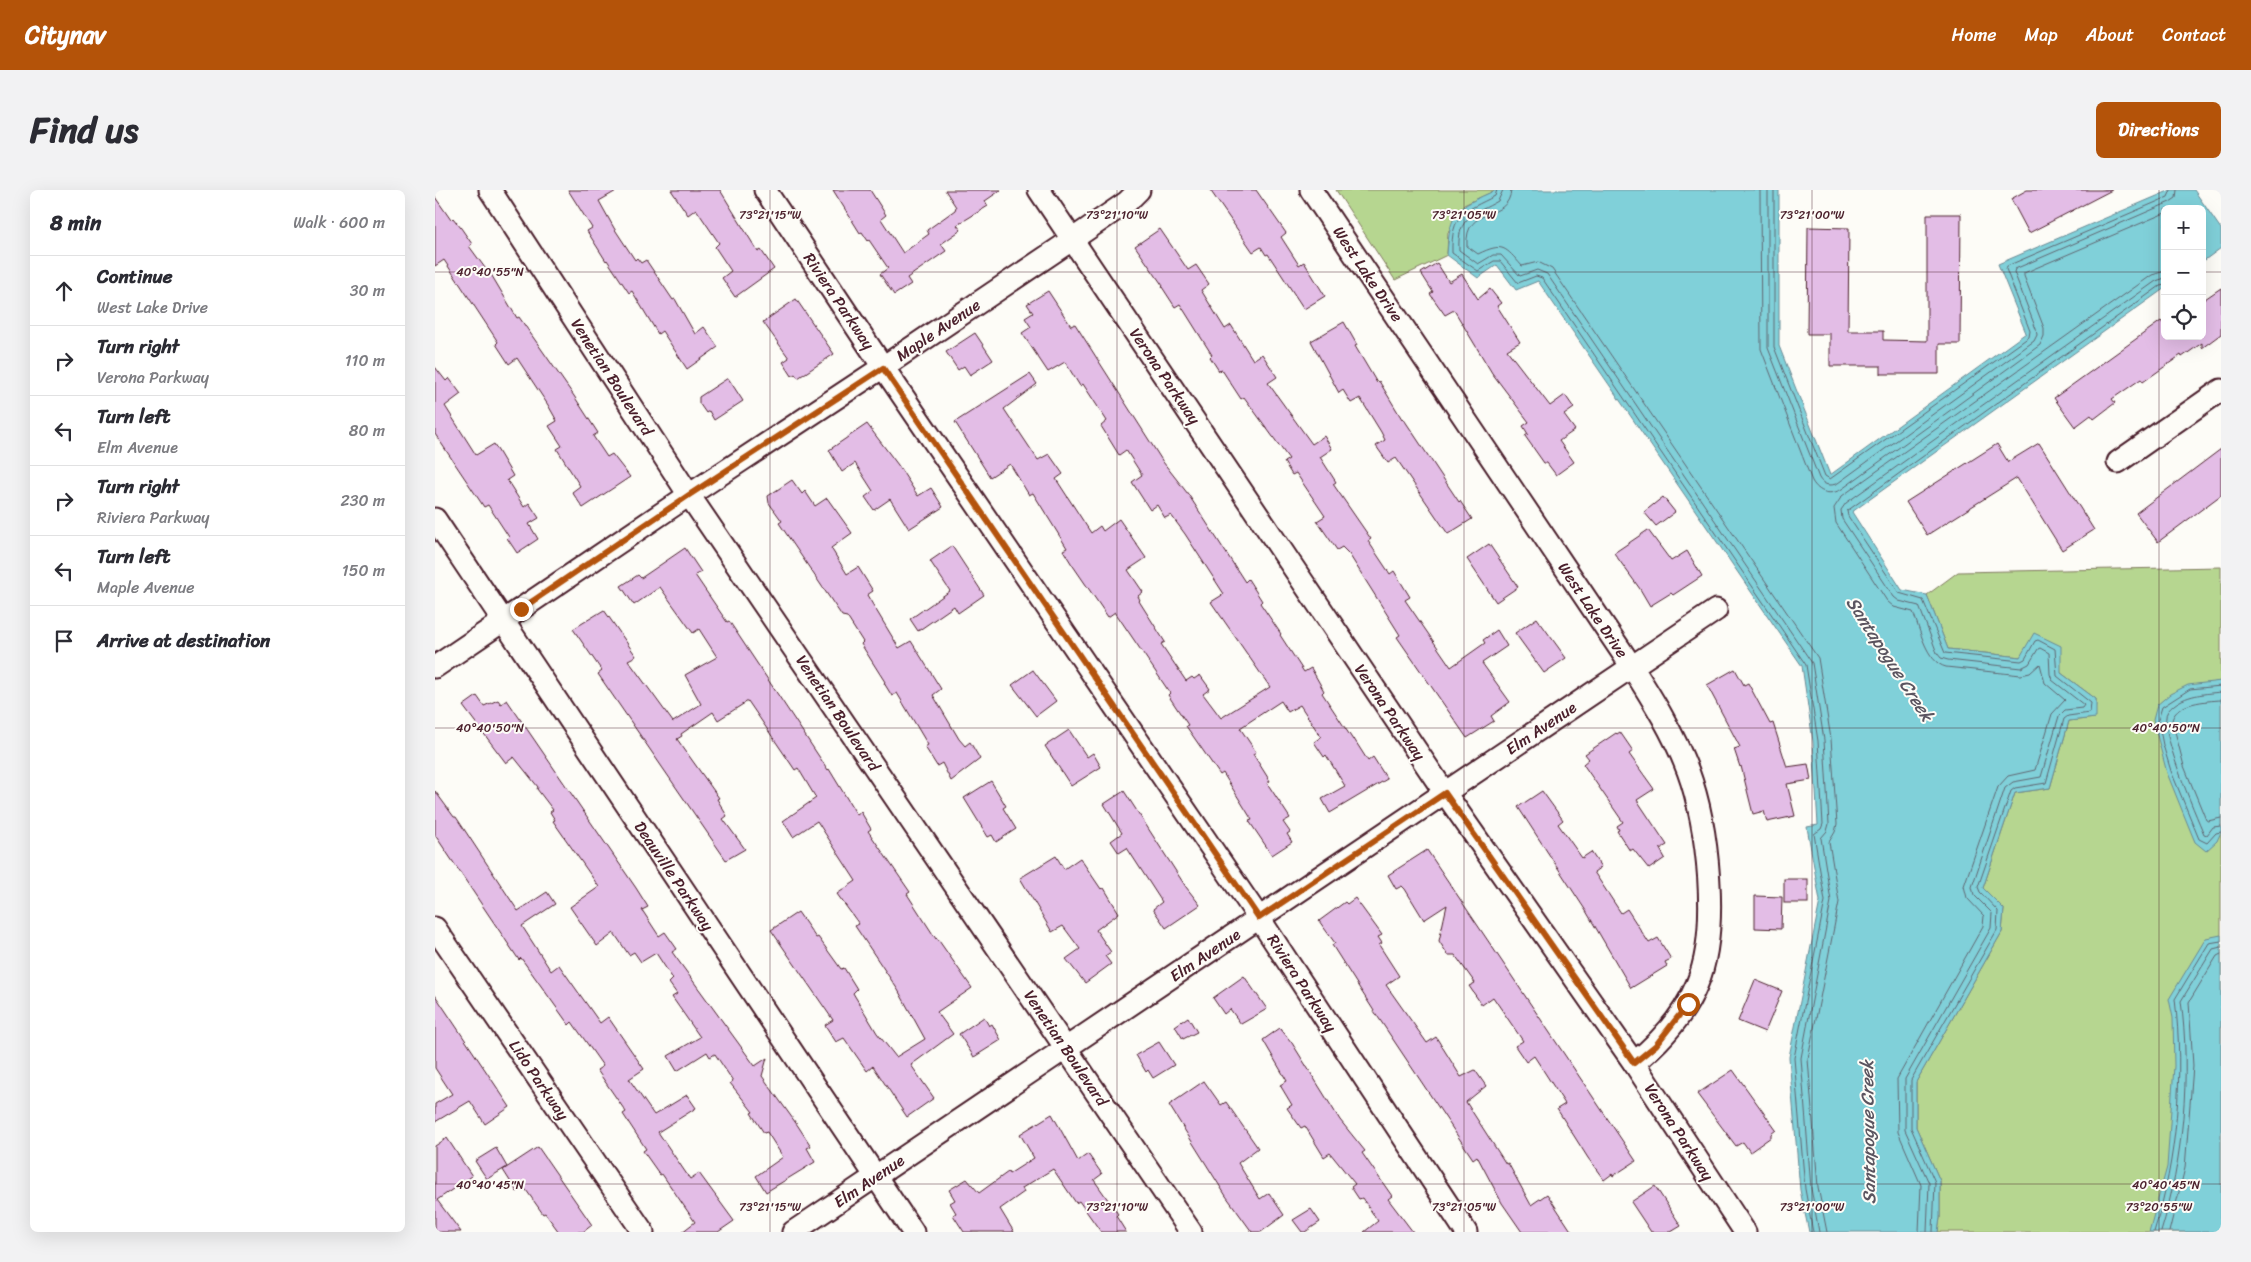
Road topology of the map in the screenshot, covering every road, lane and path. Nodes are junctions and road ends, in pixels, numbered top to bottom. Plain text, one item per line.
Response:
1 (491, 190) edge
2 (765, 190) edge
3 (1039, 190) edge
4 (1139, 190) edge
5 (1311, 190) edge
6 (1073, 239) junction
7 (883, 368) junction
8 (2221, 390) edge
9 (2117, 462) dead end
10 (689, 495) junction
11 (435, 519) edge
12 (1716, 610) dead end
13 (503, 622) junction
14 (435, 667) edge
15 (1632, 667) junction
16 (1445, 793) junction
17 (1259, 918) junction
18 (435, 928) edge
19 (1066, 1048) junction
20 (1634, 1063) junction
21 (876, 1176) junction
22 (643, 1232) edge
23 (793, 1232) edge
24 (913, 1232) edge
25 (1191, 1232) edge
26 (1467, 1232) edge
27 (1745, 1232) edge

1 - 10 street, Venetian Boulevard
2 - 7 street, Riviera Parkway
3 - 6 street, Verona Parkway
4 - 6 street, Maple Avenue
5 - 15 street, West Lake Drive
6 - 7 street, Maple Avenue
6 - 16 street, Verona Parkway
7 - 10 street, Maple Avenue
7 - 17 street, Riviera Parkway
8 - 9 street
10 - 13 street, Maple Avenue
10 - 19 street, Venetian Boulevard
11 - 13 street, Deauville Parkway
12 - 15 street, Elm Avenue
13 - 14 street, Maple Avenue
13 - 21 street, Deauville Parkway
15 - 16 street, Elm Avenue
15 - 20 street, West Lake Drive
16 - 17 street, Elm Avenue
16 - 20 street, Verona Parkway
17 - 19 street, Elm Avenue
17 - 26 street, Riviera Parkway
18 - 22 street, Lido Parkway
19 - 21 street, Elm Avenue
19 - 25 street, Venetian Boulevard
20 - 27 street, Verona Parkway
21 - 23 street, Elm Avenue
21 - 24 street, Deauville Parkway

